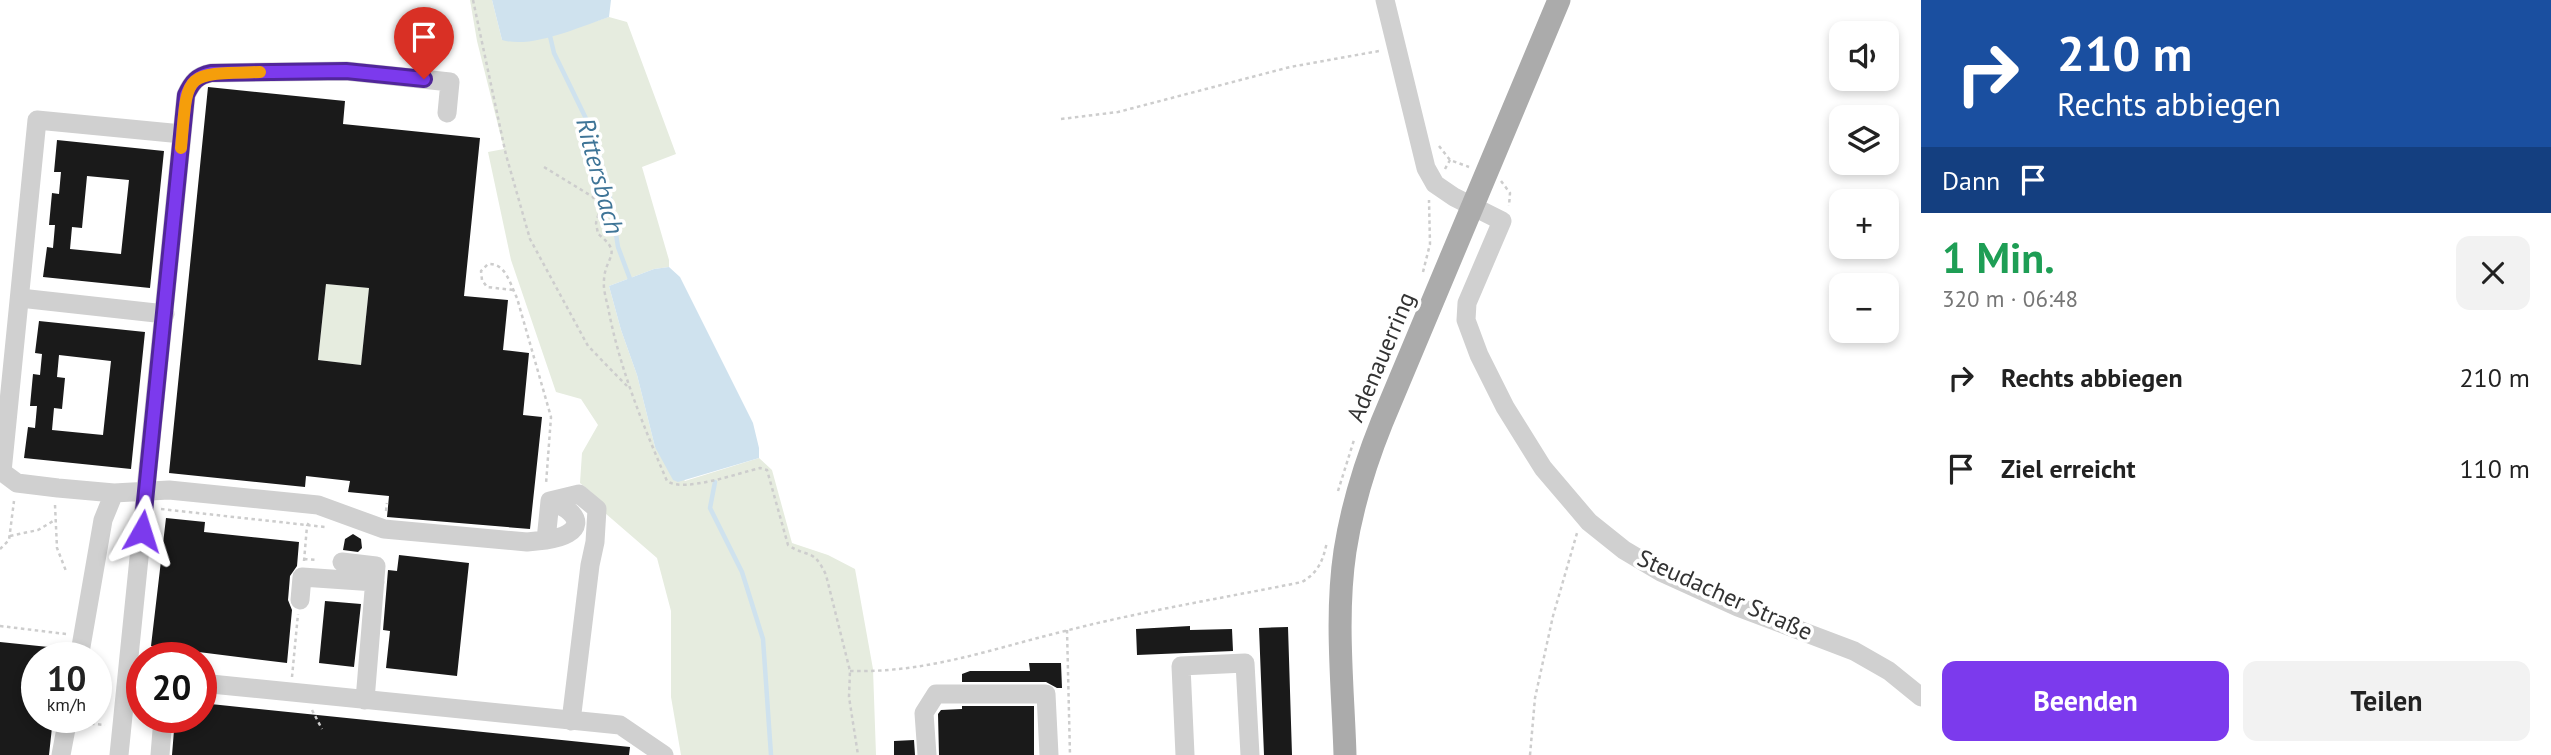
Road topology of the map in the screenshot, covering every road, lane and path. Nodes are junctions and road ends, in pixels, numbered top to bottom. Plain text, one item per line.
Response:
1 (473, 0) edge
2 (1385, 0) edge
3 (1559, 0) edge
4 (1397, 49) junction
5 (447, 113) dead end
6 (1061, 119) dead end
7 (182, 134) junction
8 (544, 167) dead end
9 (1487, 174) junction
10 (1475, 205) junction
11 (1502, 221) junction
12 (513, 290) junction
13 (19, 298) junction
14 (165, 314) junction
15 (629, 388) junction
16 (17, 482) junction
17 (58, 488) junction
18 (114, 493) junction
19 (146, 500) junction
20 (550, 501) junction
21 (387, 503) dead end
22 (55, 520) junction
23 (1589, 522) junction
24 (307, 526) dead end
25 (333, 527) dead end
26 (384, 530) junction
27 (10, 536) junction
28 (546, 540) junction
29 (305, 546) dead end
30 (0, 549) edge
31 (304, 559) dead end
32 (318, 560) dead end
33 (342, 562) dead end
34 (66, 571) dead end
35 (375, 582) junction
36 (1302, 582) dead end
37 (300, 600) joint
38 (0, 626) edge
39 (1067, 630) junction
40 (82, 636) junction
41 (81, 642) edge
42 (137, 642) edge
43 (850, 671) junction
44 (217, 685) edge
45 (303, 694) junction
46 (1921, 697) edge
47 (365, 700) junction
48 (126, 721) edge
49 (571, 721) junction
50 (322, 729) dead end
51 (71, 733) edge
52 (162, 733) edge
53 (61, 755) edge
54 (119, 755) edge
55 (160, 755) edge
56 (664, 755) edge
57 (858, 755) edge
58 (927, 755) edge
59 (1049, 755) edge
60 (1070, 755) edge
61 (1185, 755) edge
62 (1250, 755) edge
63 (1345, 755) edge
64 (1530, 755) edge

1 - 15 path
2 - 4 street
3 - 9 main road, Adenauerring
4 - 6 path
4 - 10 street
5 - 7 street
7 - 13 street
7 - 14 street
8 - 15 path
9 - 10 main road, Adenauerring
9 - 11 path
10 - 11 street
10 - 63 main road, Adenauerring
11 - 23 street, Steudacher Straße
12 - 12 path
12 - 20 path
13 - 14 street
13 - 16 street
14 - 19 street
15 - 43 path
16 - 17 street
16 - 27 path
17 - 18 street
17 - 22 path
18 - 19 street
18 - 40 street
19 - 25 path
19 - 26 street
19 - 42 street
20 - 28 street
20 - 28 street
20 - 49 street
21 - 26 path
22 - 27 path
22 - 34 path
23 - 46 street, Steudacher Straße
23 - 64 path
24 - 29 path
26 - 28 street
27 - 30 path
31 - 32 path
33 - 35 street
35 - 37 street
35 - 47 street
36 - 39 path
37 - 45 path
38 - 40 path
39 - 43 path
39 - 60 path
40 - 41 street
43 - 57 path
44 - 45 street
45 - 47 street
45 - 50 path
47 - 49 street
48 - 54 street
49 - 56 street
51 - 53 street
52 - 55 street
58 - 59 street
61 - 62 street

